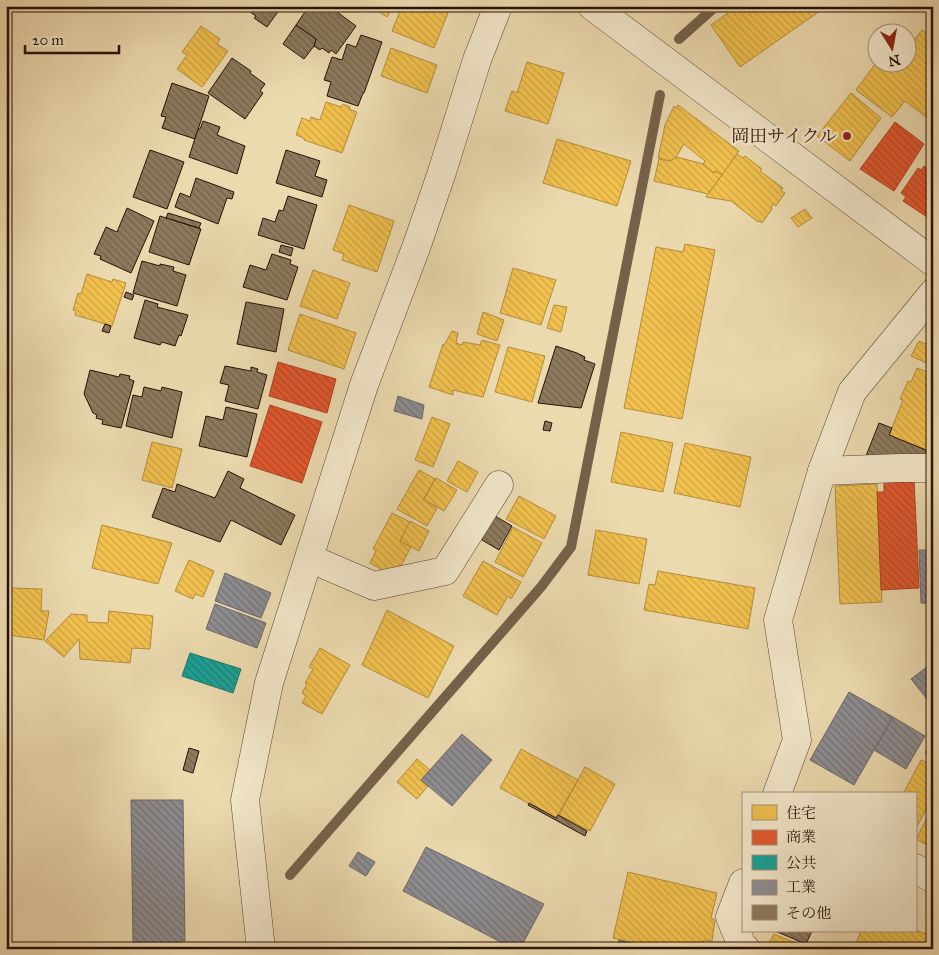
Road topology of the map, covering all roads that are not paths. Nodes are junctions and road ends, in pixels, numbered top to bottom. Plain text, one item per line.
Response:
1 (498, 6) edge
2 (592, 6) edge
3 (933, 262) edge
4 (933, 293) edge
5 (933, 468) edge
6 (822, 471) junction
7 (499, 485) dead end
8 (309, 558) junction
9 (782, 792) edge
10 (916, 869) edge
11 (933, 879) edge
12 (742, 886) edge
13 (261, 949) edge
14 (746, 949) edge

1 - 8 street
2 - 3 street
4 - 6 street
5 - 6 street
6 - 9 street
7 - 8 street
8 - 13 street
10 - 11 street
12 - 14 street

